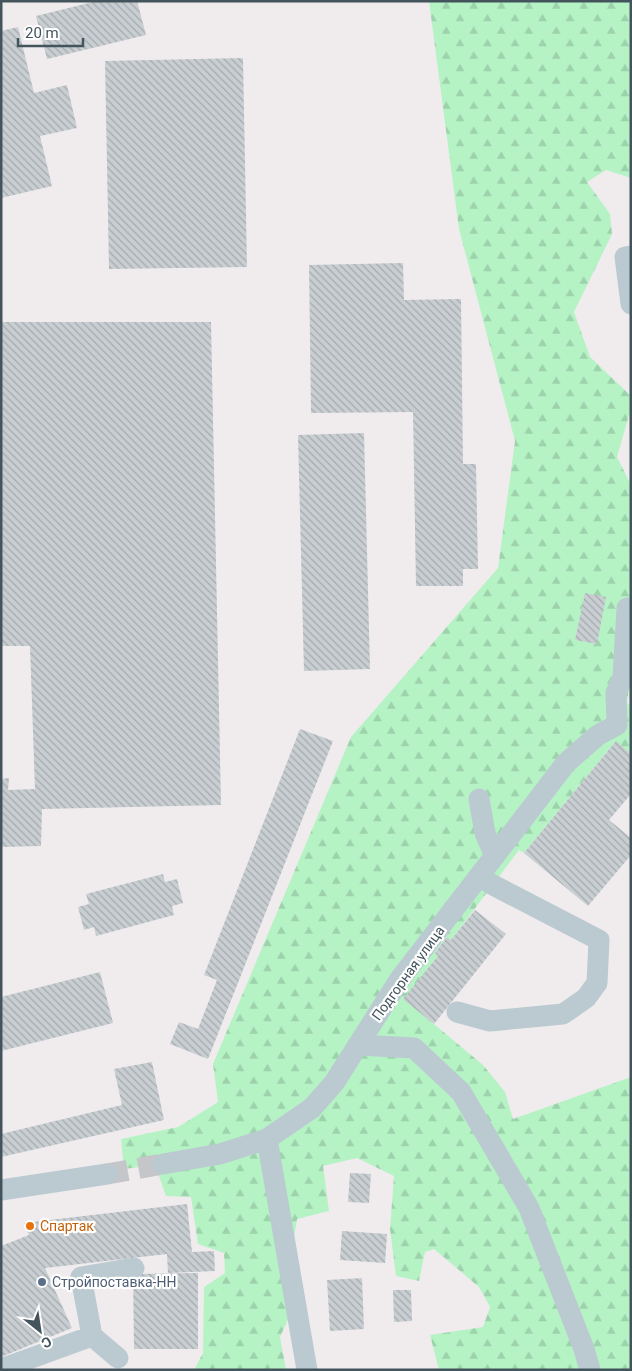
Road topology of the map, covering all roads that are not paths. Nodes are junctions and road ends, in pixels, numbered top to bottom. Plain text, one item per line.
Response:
1 (631, 256) edge
2 (631, 304) edge
3 (628, 608) dead end
4 (631, 696) edge
5 (624, 727) edge
6 (479, 799) dead end
7 (495, 856) junction
8 (479, 876) junction
9 (457, 1012) dead end
10 (358, 1045) junction
11 (267, 1139) junction
12 (163, 1164) tunnel mouth
13 (107, 1174) tunnel mouth
14 (1, 1190) edge
15 (134, 1268) dead end
16 (92, 1336) junction
17 (118, 1358) dead end
18 (1, 1369) edge
19 (307, 1370) edge
20 (590, 1370) edge

1 - 2 street
3 - 5 street
4 - 5 street
5 - 7 street, Подгорная улица
6 - 7 street
7 - 8 street, Подгорная улица
8 - 9 street
8 - 10 street, Подгорная улица
10 - 11 street, Подгорная улица
10 - 20 street
11 - 12 street, Подгорная улица
11 - 19 street
13 - 14 street
15 - 16 street
16 - 17 street
16 - 18 street

